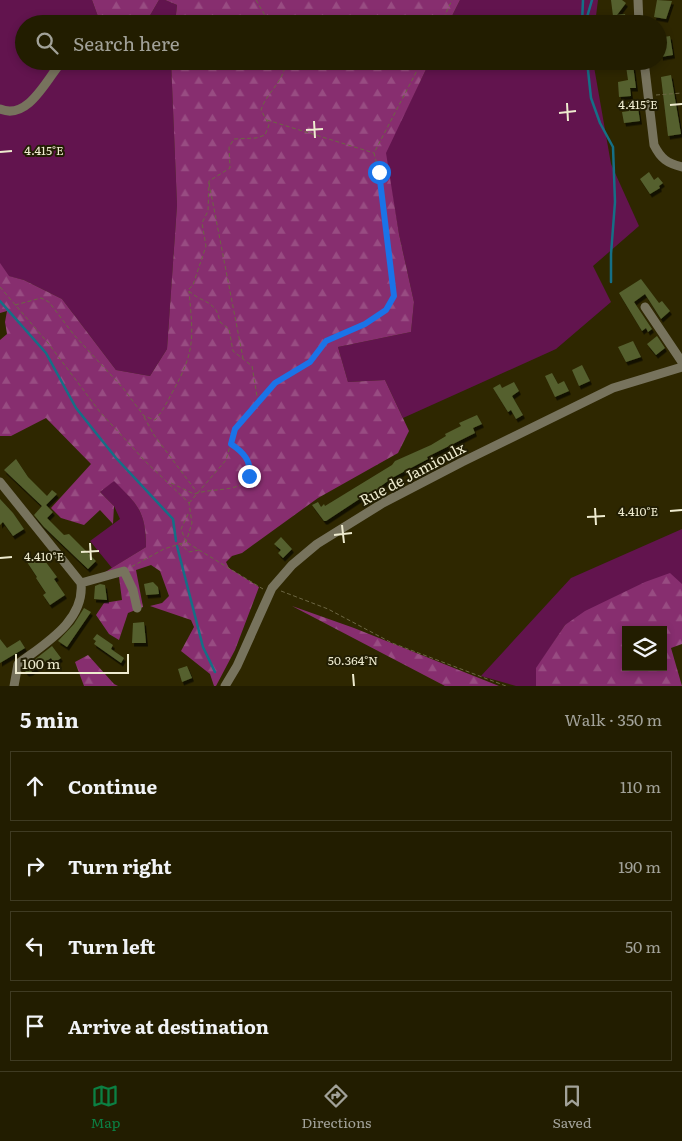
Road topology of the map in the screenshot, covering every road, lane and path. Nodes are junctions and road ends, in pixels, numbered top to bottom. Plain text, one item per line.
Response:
1 (256, 0) edge
2 (452, 0) edge
3 (638, 0) edge
4 (265, 15) edge
5 (445, 15) edge
6 (639, 15) edge
7 (55, 70) edge
8 (285, 70) edge
9 (417, 70) edge
10 (645, 70) edge
11 (682, 93) edge
12 (648, 96) junction
13 (0, 109) edge
14 (266, 120) junction
15 (374, 153) junction
16 (682, 167) edge
17 (209, 181) junction
18 (0, 287) edge
19 (188, 290) junction
20 (15, 305) junction
21 (644, 307) dead end
22 (243, 359) junction
23 (682, 362) edge
24 (682, 367) edge
25 (258, 402) junction
26 (144, 416) junction
27 (231, 444) junction
28 (168, 481) junction
29 (0, 482) edge
30 (197, 492) junction
31 (194, 494) junction
32 (189, 503) junction
33 (188, 512) junction
34 (186, 542) junction
35 (179, 543) junction
36 (199, 550) junction
37 (124, 571) junction
38 (81, 583) junction
39 (272, 588) junction
40 (137, 608) dead end
41 (14, 686) edge
42 (225, 686) edge
43 (506, 686) edge

1 - 4 path
2 - 5 path
3 - 6 street
7 - 13 street
8 - 14 path
9 - 15 path
10 - 12 street
11 - 12 path
12 - 16 street
14 - 15 path
14 - 17 path
15 - 25 path
17 - 19 path
17 - 22 path
18 - 20 path
19 - 22 path
19 - 26 path
20 - 26 path
20 - 28 path
21 - 23 street
22 - 25 path
24 - 39 street, Rue de Jamioulx
25 - 27 path
26 - 30 path
27 - 30 path
27 - 31 path
28 - 31 path
28 - 32 path
29 - 38 street
30 - 31 path
31 - 32 path
32 - 33 path
33 - 34 path
33 - 34 path
34 - 35 path
34 - 36 path
35 - 36 path
35 - 37 path
36 - 39 path
37 - 38 street
37 - 40 street
38 - 41 street
39 - 42 street, Rue de Jamioulx
39 - 43 path

